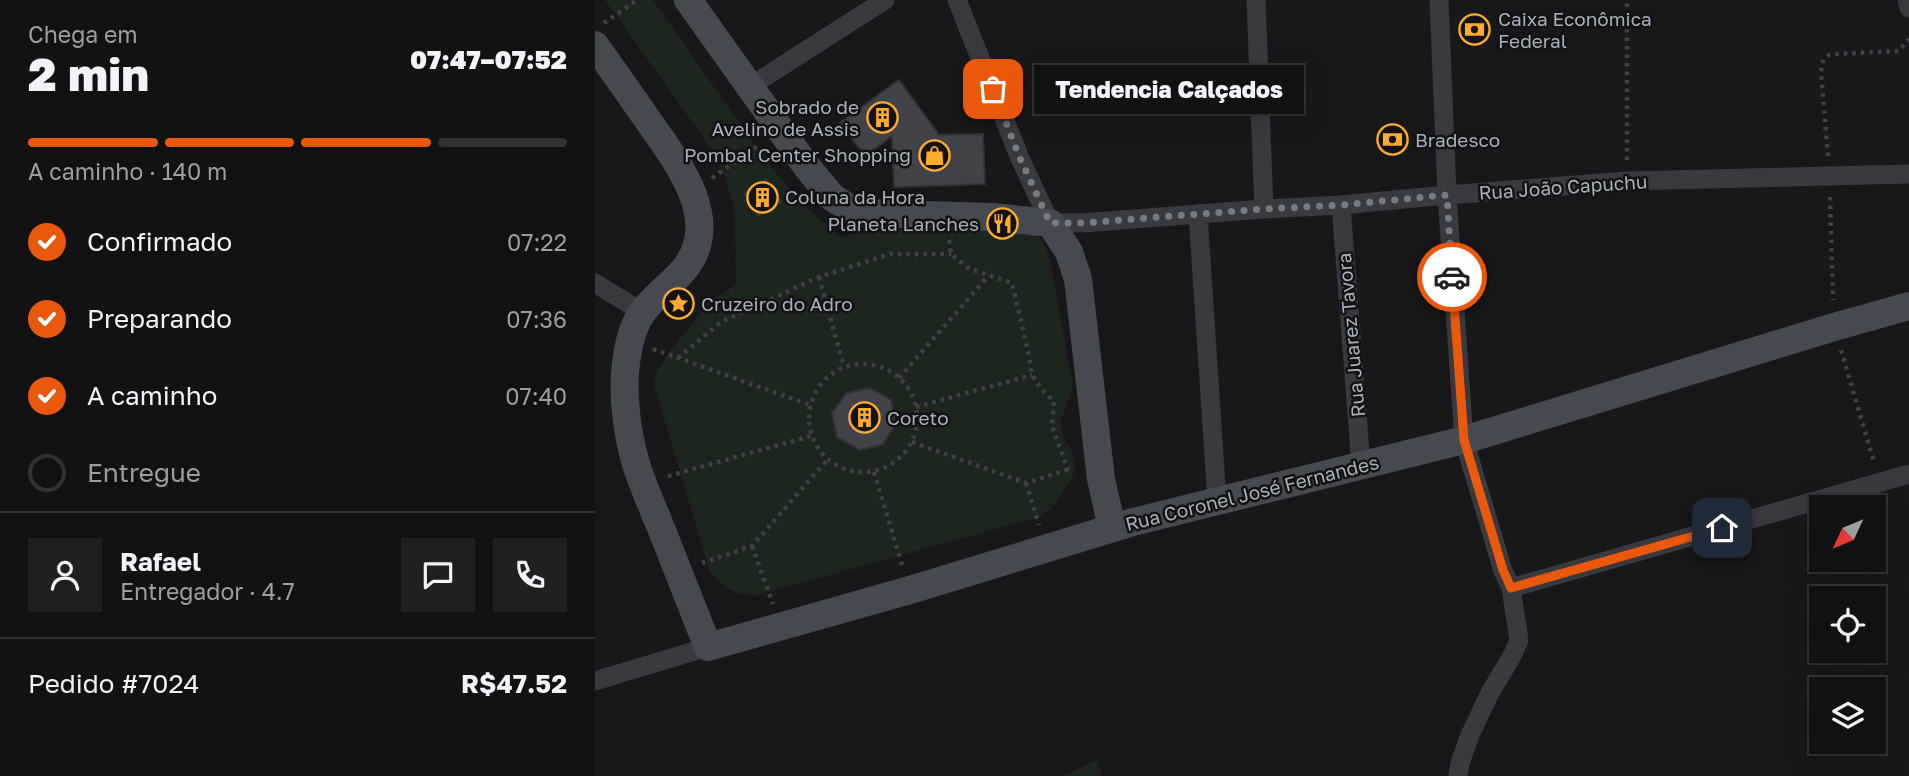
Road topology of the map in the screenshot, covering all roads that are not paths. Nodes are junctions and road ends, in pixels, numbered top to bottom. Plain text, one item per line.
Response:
1 (688, 0) edge
2 (885, 0) edge
3 (957, 0) edge
4 (1256, 0) edge
5 (1439, 0) edge
6 (595, 45) edge
7 (749, 87) junction
8 (1909, 174) edge
9 (1447, 195) junction
10 (1341, 205) junction
11 (1264, 209) junction
12 (1198, 214) junction
13 (1050, 223) junction
14 (595, 283) edge
15 (1909, 306) edge
16 (642, 312) junction
17 (1464, 440) junction
18 (1361, 465) junction
19 (1909, 474) edge
20 (1217, 501) junction
21 (1112, 528) junction
22 (1511, 588) junction
23 (708, 647) junction
24 (595, 681) edge
25 (1458, 776) edge

1 - 7 main road
2 - 7 street
3 - 13 street
4 - 11 street
5 - 9 street
6 - 16 main road
7 - 13 main road
8 - 9 street, Rua João Capuchu
9 - 10 street, Rua João Capuchu
9 - 17 street
10 - 11 street, Rua João Capuchu
10 - 18 street, Rua Juarez Tavora
11 - 12 street, Rua João Capuchu
12 - 13 street, Rua João Capuchu
12 - 20 street
13 - 21 main road
14 - 16 street
15 - 17 main road, Rua Coronel José Fernandes
16 - 23 main road
17 - 18 main road, Rua Coronel José Fernandes
17 - 22 street
18 - 20 main road, Rua Coronel José Fernandes
19 - 22 street
20 - 21 main road, Rua Coronel José Fernandes
21 - 23 main road, Rua Coronel José Fernandes
22 - 25 street
23 - 24 street, Rua Coronel José Fernandes

